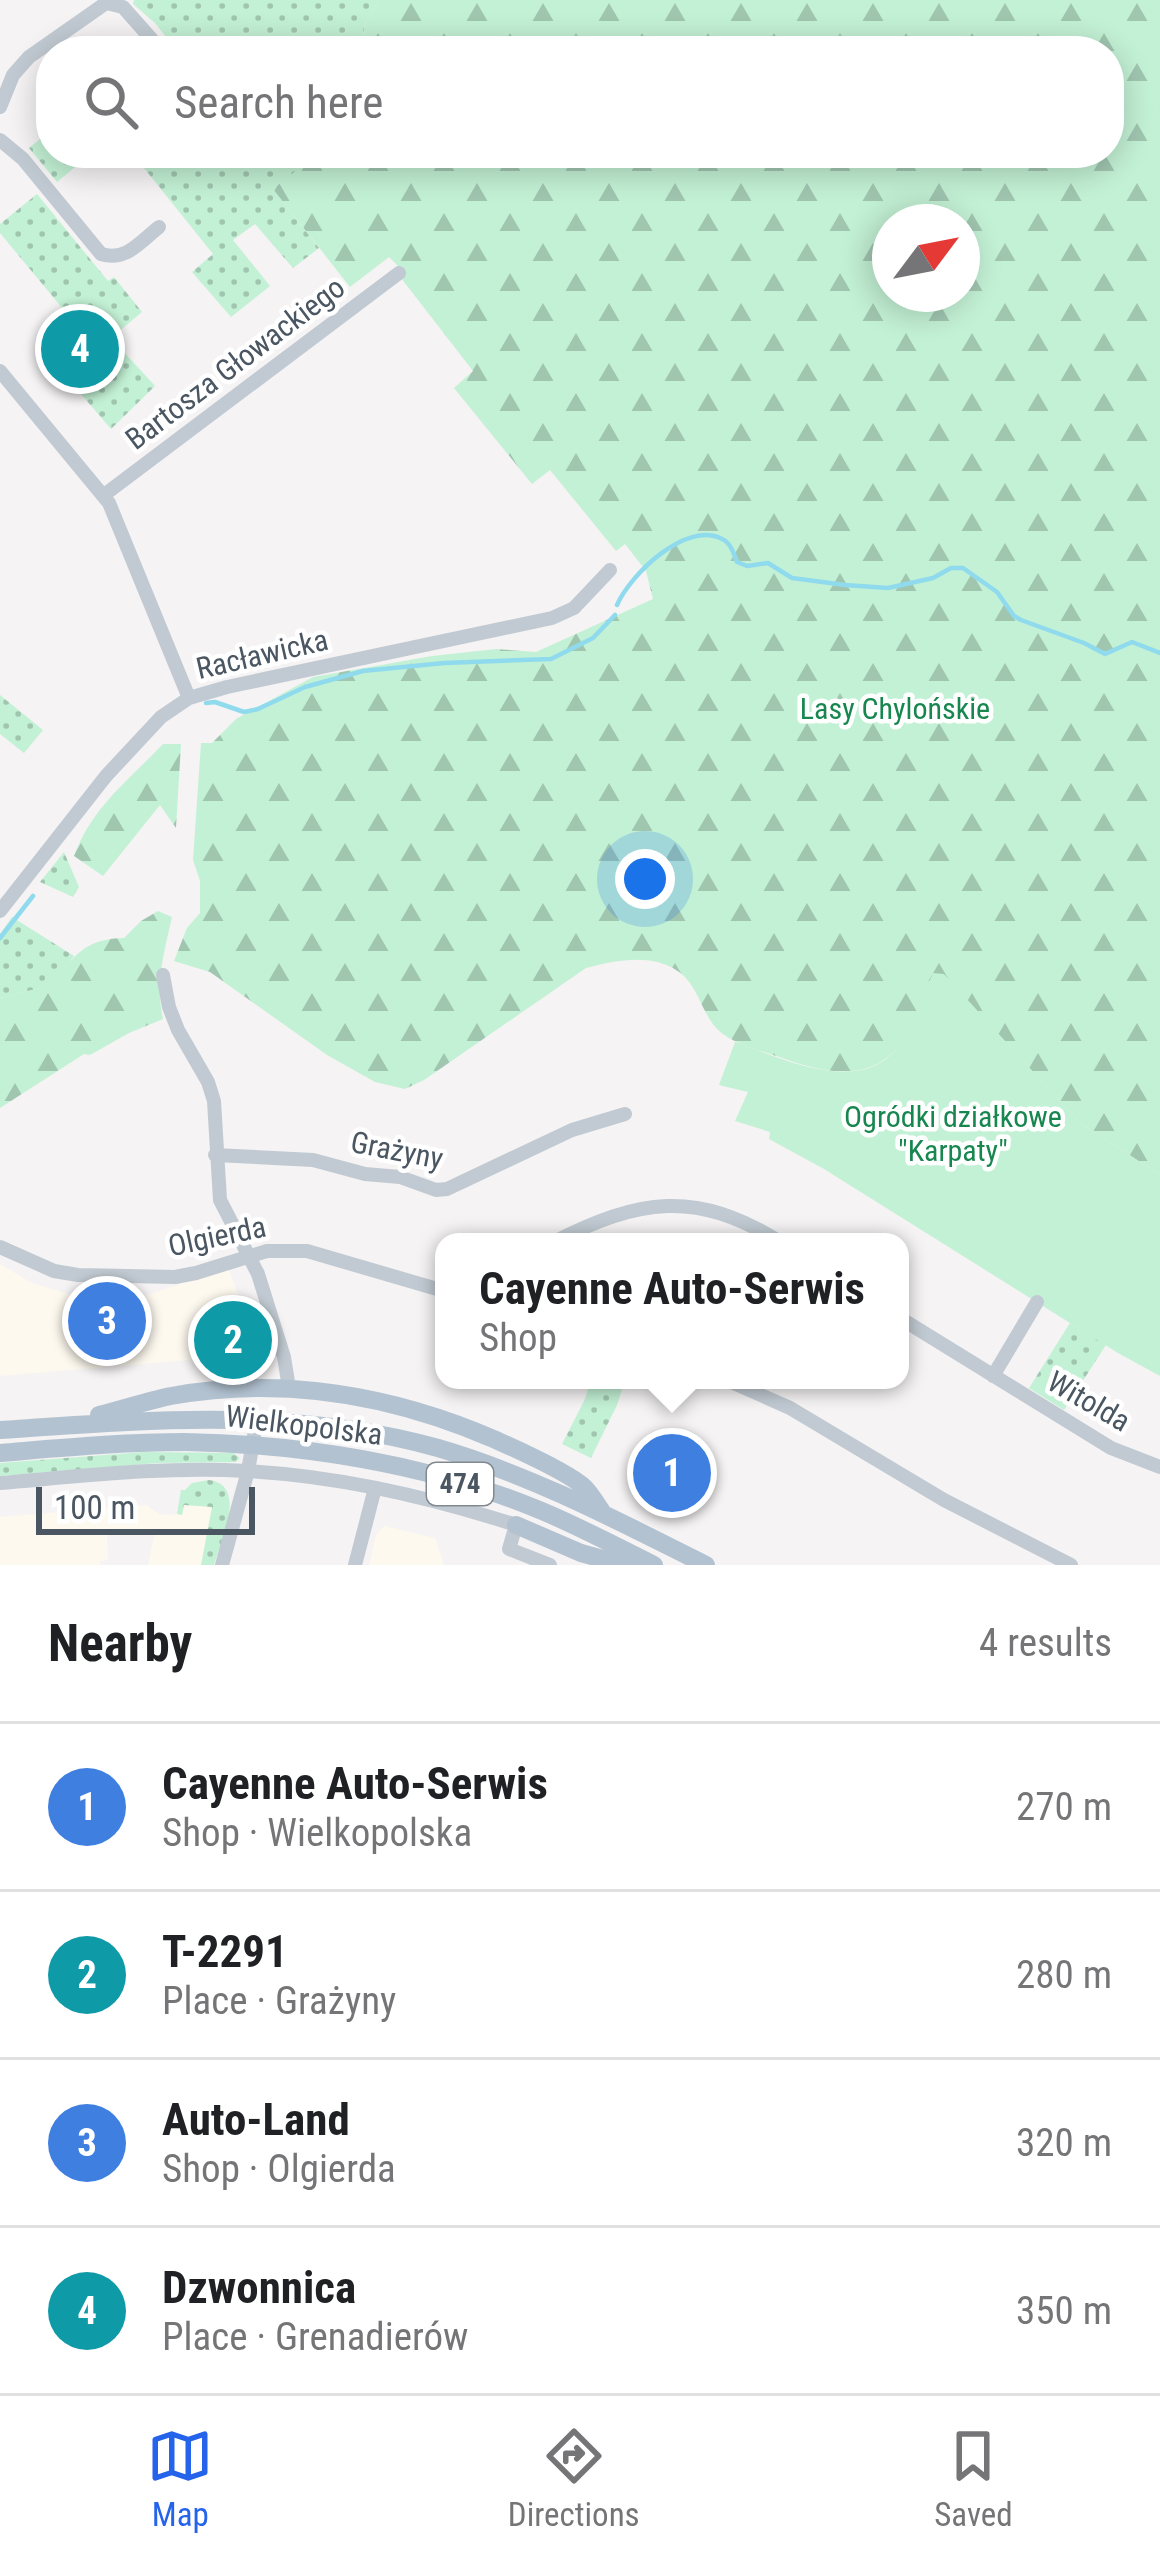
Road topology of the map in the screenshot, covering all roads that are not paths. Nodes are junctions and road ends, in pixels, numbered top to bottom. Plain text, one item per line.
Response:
1 (114, 2) edge
2 (57, 36) edge
3 (150, 36) edge
4 (36, 52) edge
5 (0, 106) edge
6 (0, 140) edge
7 (159, 226) dead end
8 (399, 273) dead end
9 (0, 371) edge
10 (104, 495) junction
11 (610, 570) dead end
12 (189, 698) junction
13 (0, 911) edge
14 (163, 975) dead end
15 (625, 1114) dead end
16 (215, 1155) junction
17 (574, 1233) edge
18 (764, 1233) edge
19 (0, 1247) edge
20 (249, 1257) junction
21 (435, 1288) edge
22 (1037, 1302) dead end
23 (909, 1324) edge
24 (994, 1376) junction
25 (289, 1388) junction
26 (747, 1389) edge
27 (257, 1420) junction
28 (57, 1426) junction
29 (0, 1430) edge
30 (254, 1446) junction
31 (0, 1453) edge
32 (1160, 1467) edge
33 (248, 1471) junction
34 (0, 1483) edge
35 (375, 1488) junction
36 (604, 1514) junction
37 (516, 1525) junction
38 (222, 1565) edge
39 (355, 1565) edge
40 (550, 1565) edge
41 (623, 1565) edge
42 (654, 1565) edge
43 (706, 1565) edge
44 (1071, 1565) edge

1 - 2 street
1 - 3 street
4 - 5 street
6 - 7 street
8 - 10 street, Bartosza Głowackiego
9 - 10 street
10 - 12 street
11 - 12 street, Racławicka
12 - 13 street, Racławicka
14 - 16 street
15 - 16 street, Grażyny
16 - 20 street
17 - 18 street
19 - 20 street, Olgierda
20 - 21 street, Olgierda
20 - 25 street
22 - 24 street
23 - 24 street, Witolda
24 - 32 street, Witolda
25 - 28 main road
25 - 36 main road
26 - 44 street
27 - 28 main road, Wielkopolska / 474
27 - 30 street
27 - 36 main road, Wielkopolska / 474
28 - 29 main road, Wielkopolska / 474
30 - 31 main road, Wielkopolska / 474
30 - 33 street
30 - 42 main road, Wielkopolska / 474
33 - 34 street, Wielkopolska
33 - 35 street, Wielkopolska
33 - 38 street
35 - 37 street, Wielkopolska
35 - 39 street
36 - 43 main road, Wielkopolska / 474
37 - 40 street
37 - 41 main road

